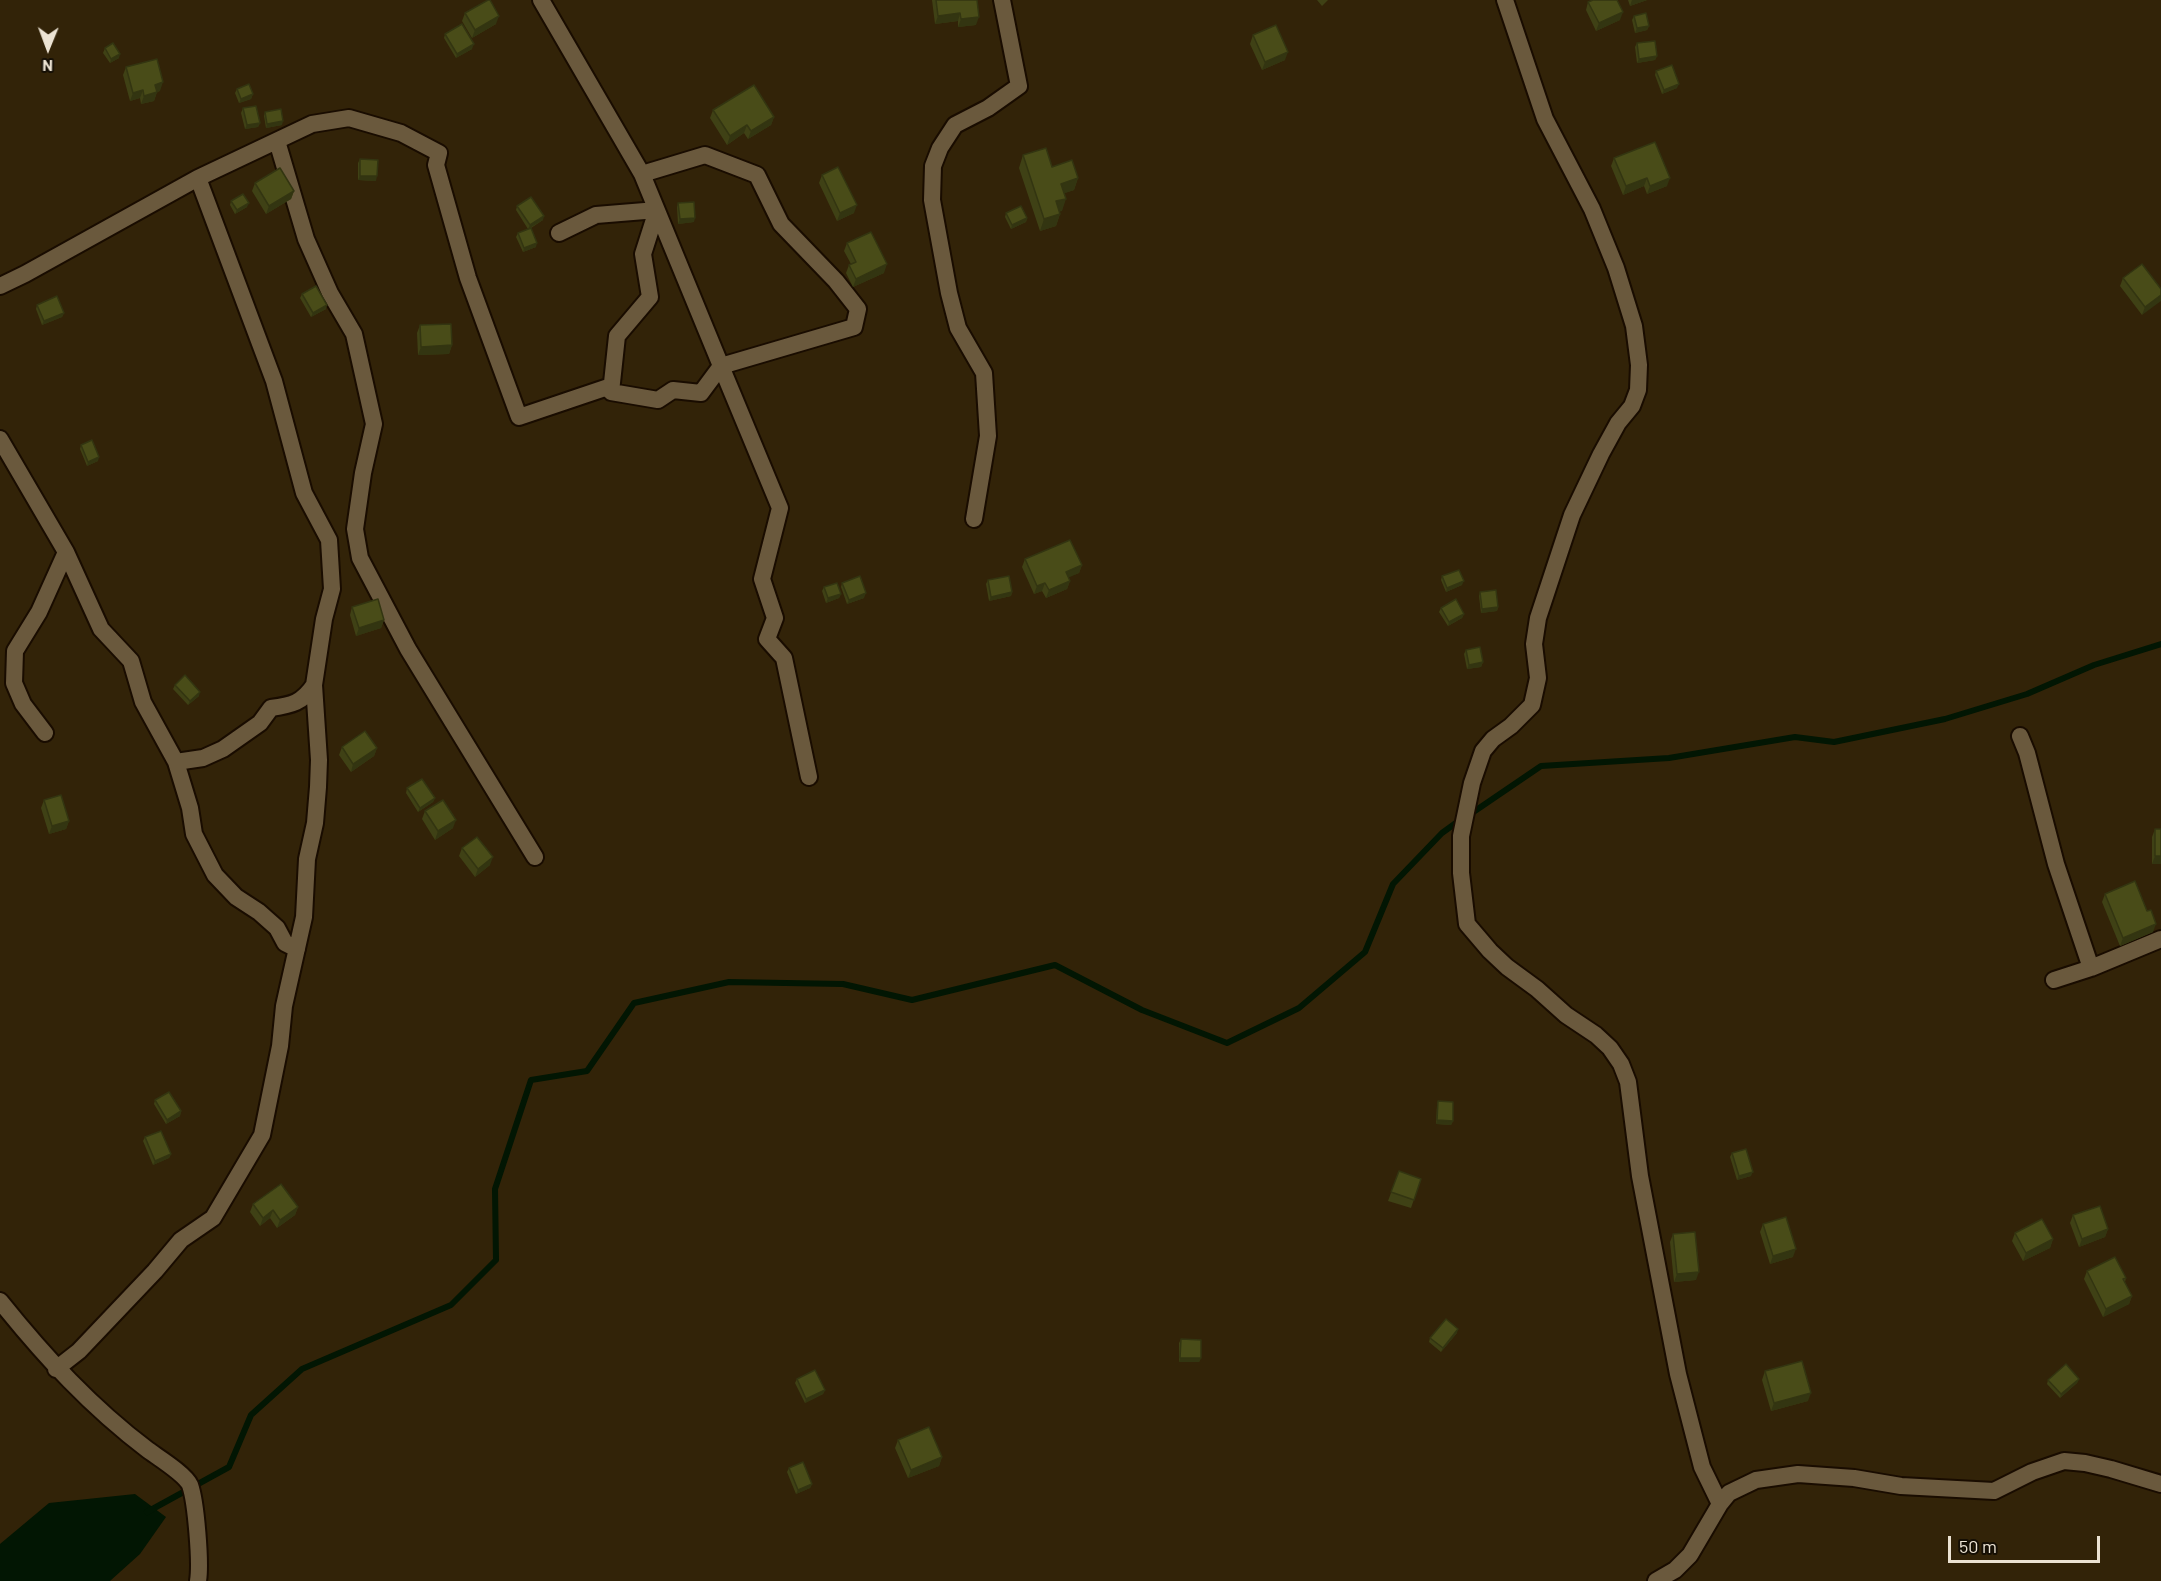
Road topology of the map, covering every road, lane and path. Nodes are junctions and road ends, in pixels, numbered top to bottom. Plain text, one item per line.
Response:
1 (541, 0) edge
2 (1002, 0) edge
3 (1505, 0) edge
4 (277, 141) junction
5 (642, 174) junction
6 (198, 178) junction
7 (657, 210) junction
8 (559, 233) dead end
9 (0, 286) edge
10 (721, 366) junction
11 (612, 386) junction
12 (0, 439) edge
13 (974, 519) dead end
14 (66, 552) junction
15 (314, 685) junction
16 (45, 733) dead end
17 (2020, 736) dead end
18 (176, 762) junction
19 (809, 777) dead end
20 (535, 857) dead end
21 (2161, 939) edge
22 (297, 949) junction
23 (2091, 968) junction
24 (2054, 980) dead end
25 (0, 1301) edge
26 (56, 1369) junction
27 (2161, 1484) edge
28 (1720, 1504) junction
29 (198, 1581) edge
30 (1656, 1581) edge

1 - 5 street
2 - 13 street
3 - 28 street
4 - 6 street
4 - 11 street
4 - 20 street
5 - 7 street
5 - 10 street
6 - 9 street
6 - 15 street
7 - 8 street
7 - 10 street
7 - 11 street
10 - 11 street
10 - 19 street
12 - 14 street
14 - 16 street
14 - 18 street
15 - 18 street
15 - 22 street
17 - 23 street
18 - 22 street
21 - 23 street
22 - 26 street
23 - 24 street
25 - 26 street
26 - 29 street
27 - 28 street
28 - 30 street

